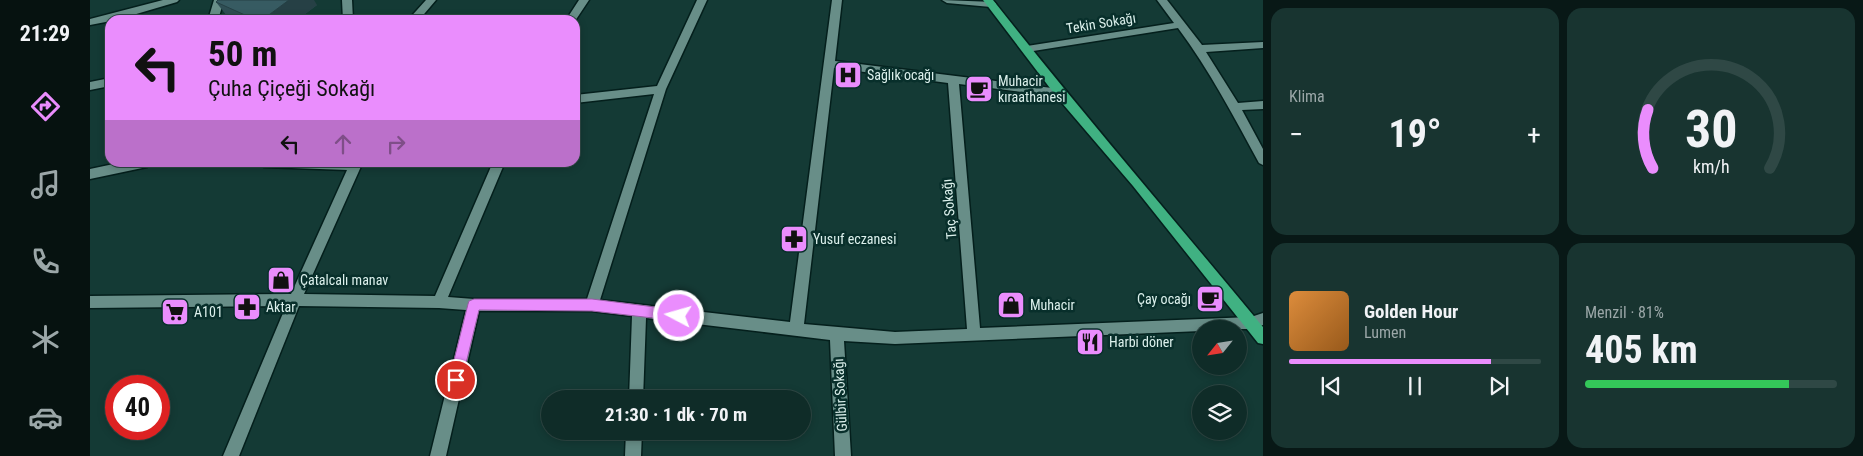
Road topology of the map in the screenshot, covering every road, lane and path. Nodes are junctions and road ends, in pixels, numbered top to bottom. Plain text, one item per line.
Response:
1 (174, 0) edge
2 (219, 0) edge
3 (347, 0) edge
4 (431, 0) edge
5 (584, 0) edge
6 (702, 0) edge
7 (838, 0) edge
8 (947, 0) edge
9 (1162, 0) edge
10 (990, 2) edge
11 (122, 15) edge
12 (214, 15) edge
13 (348, 15) edge
14 (418, 15) edge
15 (574, 15) edge
16 (105, 19) edge
17 (90, 22) edge
18 (1179, 25) junction
19 (1263, 45) edge
20 (1027, 49) junction
21 (1199, 49) junction
22 (830, 64) junction
23 (953, 80) junction
24 (105, 83) edge
25 (90, 86) edge
26 (660, 89) junction
27 (1060, 93) junction
28 (580, 98) edge
29 (1263, 105) edge
30 (1235, 108) junction
31 (1263, 160) edge
32 (123, 167) edge
33 (355, 167) edge
34 (497, 167) edge
35 (90, 174) edge
36 (295, 300) junction
37 (90, 302) edge
38 (439, 302) junction
39 (474, 304) junction
40 (592, 305) junction
41 (640, 311) junction
42 (1257, 321) edge
43 (796, 329) junction
44 (837, 334) junction
45 (974, 335) junction
46 (1263, 338) edge
47 (636, 390) edge
48 (634, 440) edge
49 (231, 456) edge
50 (438, 456) edge
51 (633, 456) edge
52 (843, 456) edge

1 - 11 street
2 - 12 street
3 - 13 street
4 - 14 street
5 - 15 street
6 - 26 street
7 - 22 street
8 - 10 street
9 - 18 street
10 - 20 main road
16 - 17 street
18 - 20 street, Tekin Sokağı
18 - 21 street
19 - 21 street
20 - 27 main road
21 - 30 street
22 - 23 street
22 - 43 street
23 - 27 street
23 - 45 street, Taç Sokağı
24 - 25 street
26 - 28 street
26 - 40 street
27 - 42 main road
29 - 30 street
30 - 31 street
32 - 35 street
33 - 36 street
34 - 38 street
36 - 37 street
36 - 38 street
36 - 49 street
38 - 39 street
39 - 40 street
39 - 50 street
40 - 41 street
41 - 43 street
41 - 47 street
42 - 45 street
42 - 46 main road
43 - 44 street
44 - 45 street
44 - 52 street, Gülbir Sokağı
48 - 51 street

